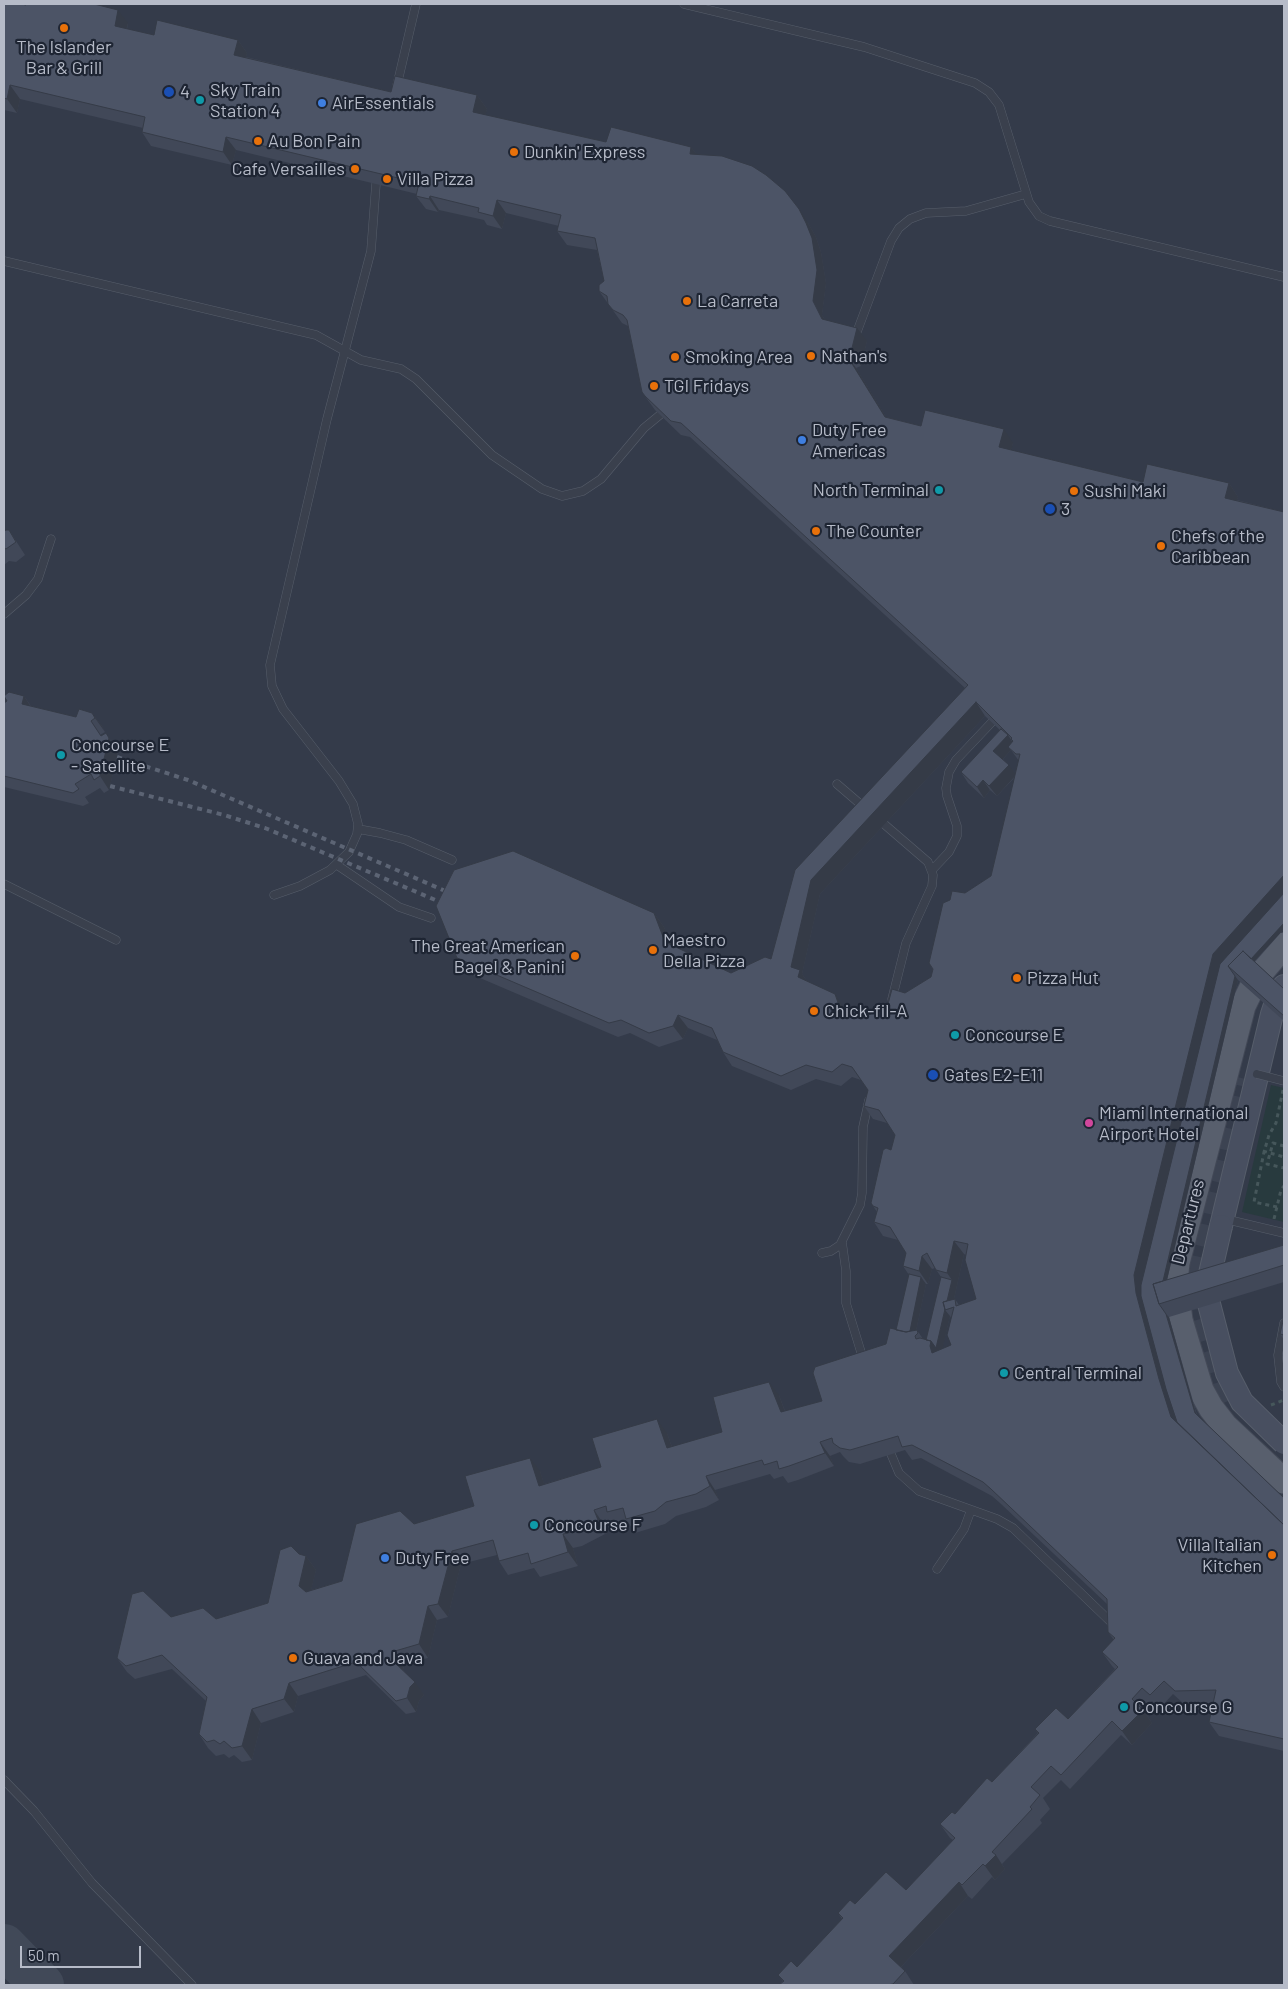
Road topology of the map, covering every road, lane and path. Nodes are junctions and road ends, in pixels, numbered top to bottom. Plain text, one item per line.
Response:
1 (416, 4) edge
2 (684, 4) edge
3 (395, 95) edge
4 (376, 184) edge
5 (1026, 194) junction
6 (4, 261) edge
7 (1284, 277) edge
8 (854, 338) edge
9 (346, 350) junction
10 (661, 414) edge
11 (51, 539) dead end
12 (4, 614) edge
13 (992, 722) edge
14 (838, 784) dead end
15 (358, 830) junction
16 (452, 860) dead end
17 (337, 865) junction
18 (932, 870) junction
19 (4, 884) edge
20 (274, 895) dead end
21 (431, 918) dead end
22 (116, 940) dead end
23 (1284, 945) edge
24 (1271, 985) edge
25 (890, 1011) edge
26 (1257, 1074) junction
27 (1284, 1082) edge
28 (871, 1094) edge
29 (1284, 1146) edge
30 (1256, 1149) dead end
31 (1284, 1156) edge
32 (1284, 1168) edge
33 (1284, 1186) edge
34 (1277, 1207) junction
35 (1223, 1218) junction
36 (1273, 1230) junction
37 (1284, 1233) edge
38 (842, 1242) junction
39 (822, 1253) dead end
40 (1284, 1323) edge
41 (1283, 1332) edge
42 (865, 1366) edge
43 (1284, 1387) edge
44 (1284, 1400) edge
45 (1223, 1401) junction
46 (1266, 1407) dead end
47 (1284, 1443) edge
48 (892, 1454) edge
49 (1284, 1481) edge
50 (971, 1510) junction
51 (937, 1568) dead end
52 (1117, 1628) edge
53 (4, 1780) edge
54 (192, 1985) edge

1 - 3 lane
2 - 5 lane
4 - 9 lane
5 - 7 lane
5 - 8 lane
6 - 9 lane
9 - 10 lane
9 - 15 lane
11 - 12 lane
13 - 18 lane
14 - 18 lane
15 - 16 lane
15 - 17 lane
17 - 20 lane
17 - 21 lane
18 - 25 lane
19 - 22 lane
23 - 24 main road, Departures, bridge
24 - 26 main road, Departures
24 - 45 main road, Departures, bridge
26 - 27 lane, bridge
26 - 35 main road, Departures
27 - 34 path
28 - 38 lane
29 - 32 path
30 - 31 path
33 - 34 path
34 - 36 path
35 - 36 lane
35 - 45 main road, Departures, bridge
36 - 37 lane
38 - 39 lane
38 - 42 lane
40 - 41 lane
41 - 43 lane
44 - 46 path
45 - 47 main road, Departures, bridge
45 - 49 main road, Departures, bridge
48 - 50 lane
50 - 51 lane
50 - 52 lane
53 - 54 lane

